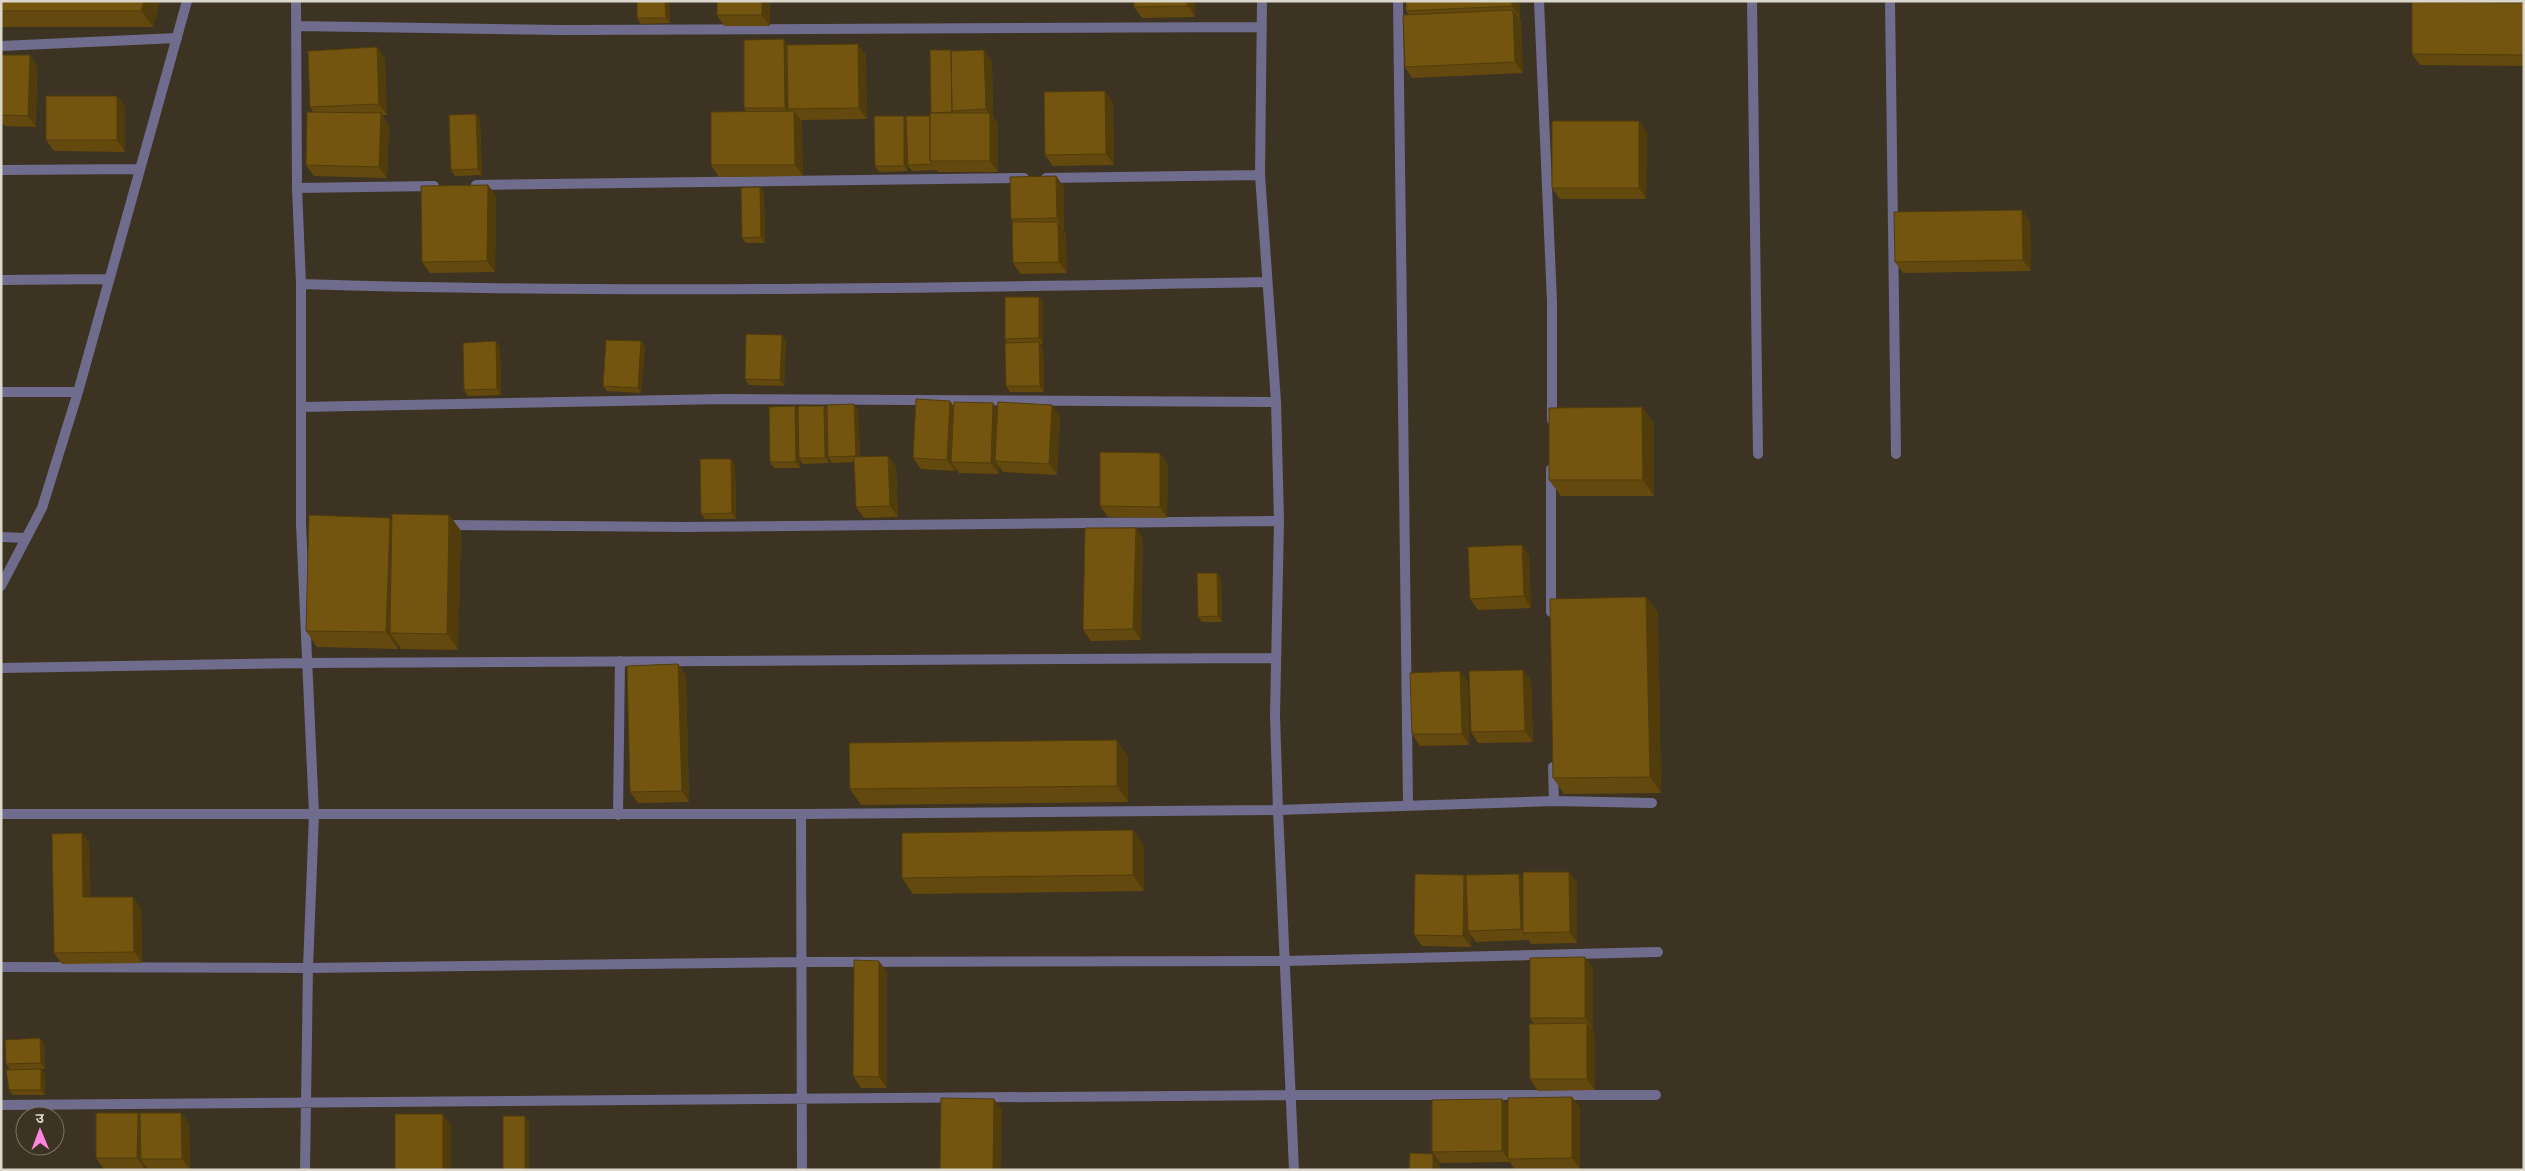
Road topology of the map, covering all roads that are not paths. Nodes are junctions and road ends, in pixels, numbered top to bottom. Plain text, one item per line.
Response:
1 (187, 1) edge
2 (296, 1) edge
3 (1262, 1) edge
4 (1398, 1) edge
5 (1540, 1) edge
6 (1752, 1) edge
7 (1890, 1) edge
8 (296, 26) junction
9 (1262, 26) junction
10 (177, 38) junction
11 (1, 46) edge
12 (139, 169) junction
13 (1, 170) edge
14 (1260, 175) junction
15 (449, 186) edge
16 (469, 186) edge
17 (297, 188) junction
18 (108, 279) junction
19 (1, 280) edge
20 (1266, 282) junction
21 (301, 284) junction
22 (1, 392) edge
23 (78, 392) junction
24 (1276, 402) junction
25 (301, 407) junction
26 (1552, 431) edge
27 (1758, 454) dead end
28 (1896, 454) dead end
29 (1551, 460) edge
30 (1279, 521) junction
31 (431, 525) edge
32 (1, 537) edge
33 (26, 538) junction
34 (1, 586) edge
35 (1551, 626) edge
36 (1276, 658) junction
37 (620, 661) junction
38 (308, 663) junction
39 (1, 668) edge
40 (1553, 752) edge
41 (1554, 801) junction
42 (1652, 803) edge
43 (1408, 805) junction
44 (1278, 810) junction
45 (1, 814) edge
46 (314, 814) junction
47 (801, 814) junction
48 (618, 815) junction
49 (1658, 952) dead end
50 (1285, 961) junction
51 (802, 962) junction
52 (1, 967) edge
53 (308, 968) junction
54 (1291, 1095) junction
55 (1656, 1095) dead end
56 (802, 1098) junction
57 (307, 1103) junction
58 (1, 1105) edge
59 (304, 1170) edge
60 (802, 1170) edge
61 (1294, 1170) edge

1 - 10 street
2 - 8 street
3 - 9 street
4 - 43 street
5 - 26 street
6 - 27 street
7 - 28 street
8 - 9 street
8 - 17 street
9 - 14 street
10 - 11 street
10 - 12 street
12 - 13 street
12 - 18 street
14 - 16 street
14 - 20 street
15 - 17 street
17 - 21 street
18 - 19 street
18 - 23 street
20 - 21 street
20 - 24 street
21 - 25 street
22 - 23 street
23 - 33 street
24 - 25 street
24 - 30 street
25 - 38 street
29 - 35 street
30 - 31 street
30 - 36 street
32 - 33 street
33 - 34 street
36 - 37 street
36 - 44 street
37 - 38 street
37 - 48 street
38 - 39 street
38 - 46 street
40 - 41 street
41 - 42 street
41 - 43 street
43 - 44 street
44 - 47 street
44 - 50 street
45 - 46 street
46 - 48 street
46 - 53 street
47 - 48 street
47 - 51 street
49 - 50 street
50 - 51 street
50 - 54 street
51 - 53 street
51 - 56 street
52 - 53 street
53 - 57 street
54 - 55 street
54 - 56 street
54 - 61 street
56 - 57 street
56 - 60 street
57 - 58 street
57 - 59 street

